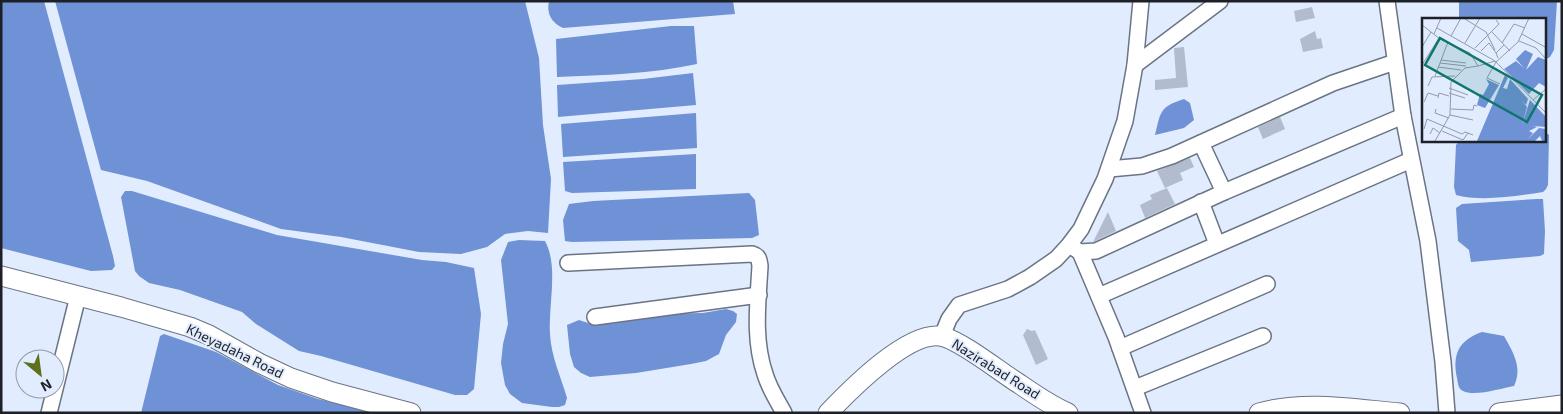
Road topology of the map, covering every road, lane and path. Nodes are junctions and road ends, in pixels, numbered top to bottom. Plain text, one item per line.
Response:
1 (1141, 1) edge
2 (1220, 1) edge
3 (1387, 1) edge
4 (1395, 62) junction
5 (1135, 66) junction
6 (1403, 116) junction
7 (1201, 143) junction
8 (1411, 160) junction
9 (1109, 169) junction
10 (1224, 192) junction
11 (1200, 202) junction
12 (1217, 244) junction
13 (1075, 249) junction
14 (568, 263) dead end
15 (1, 276) edge
16 (1267, 284) dead end
17 (759, 295) junction
18 (78, 296) junction
19 (1098, 296) junction
20 (595, 317) dead end
21 (948, 322) junction
22 (1263, 336) dead end
23 (1120, 348) junction
24 (1135, 388) junction
25 (1562, 405) edge
26 (49, 413) edge
27 (411, 413) edge
28 (784, 413) edge
29 (828, 413) edge
30 (1068, 413) edge
31 (1143, 413) edge
32 (1259, 413) edge
33 (1400, 413) edge
34 (1447, 413) edge
35 (1499, 413) edge

1 - 5 street
2 - 5 street
3 - 4 street
4 - 6 street
4 - 7 street
5 - 9 street
6 - 8 street
6 - 10 street
7 - 9 street
7 - 10 street
8 - 12 street
8 - 34 street
9 - 13 street
10 - 11 street
11 - 12 street
11 - 13 street
12 - 19 street
13 - 19 street
13 - 21 street
14 - 17 street
15 - 18 main road, Kheyadaha Road
16 - 23 street
17 - 20 street
17 - 28 street
18 - 26 street
18 - 27 main road, Kheyadaha Road
19 - 23 street
21 - 29 main road, Nazirabad Road
21 - 30 main road, Nazirabad Road
22 - 24 street
23 - 24 street
24 - 31 street
25 - 35 main road
32 - 33 main road

